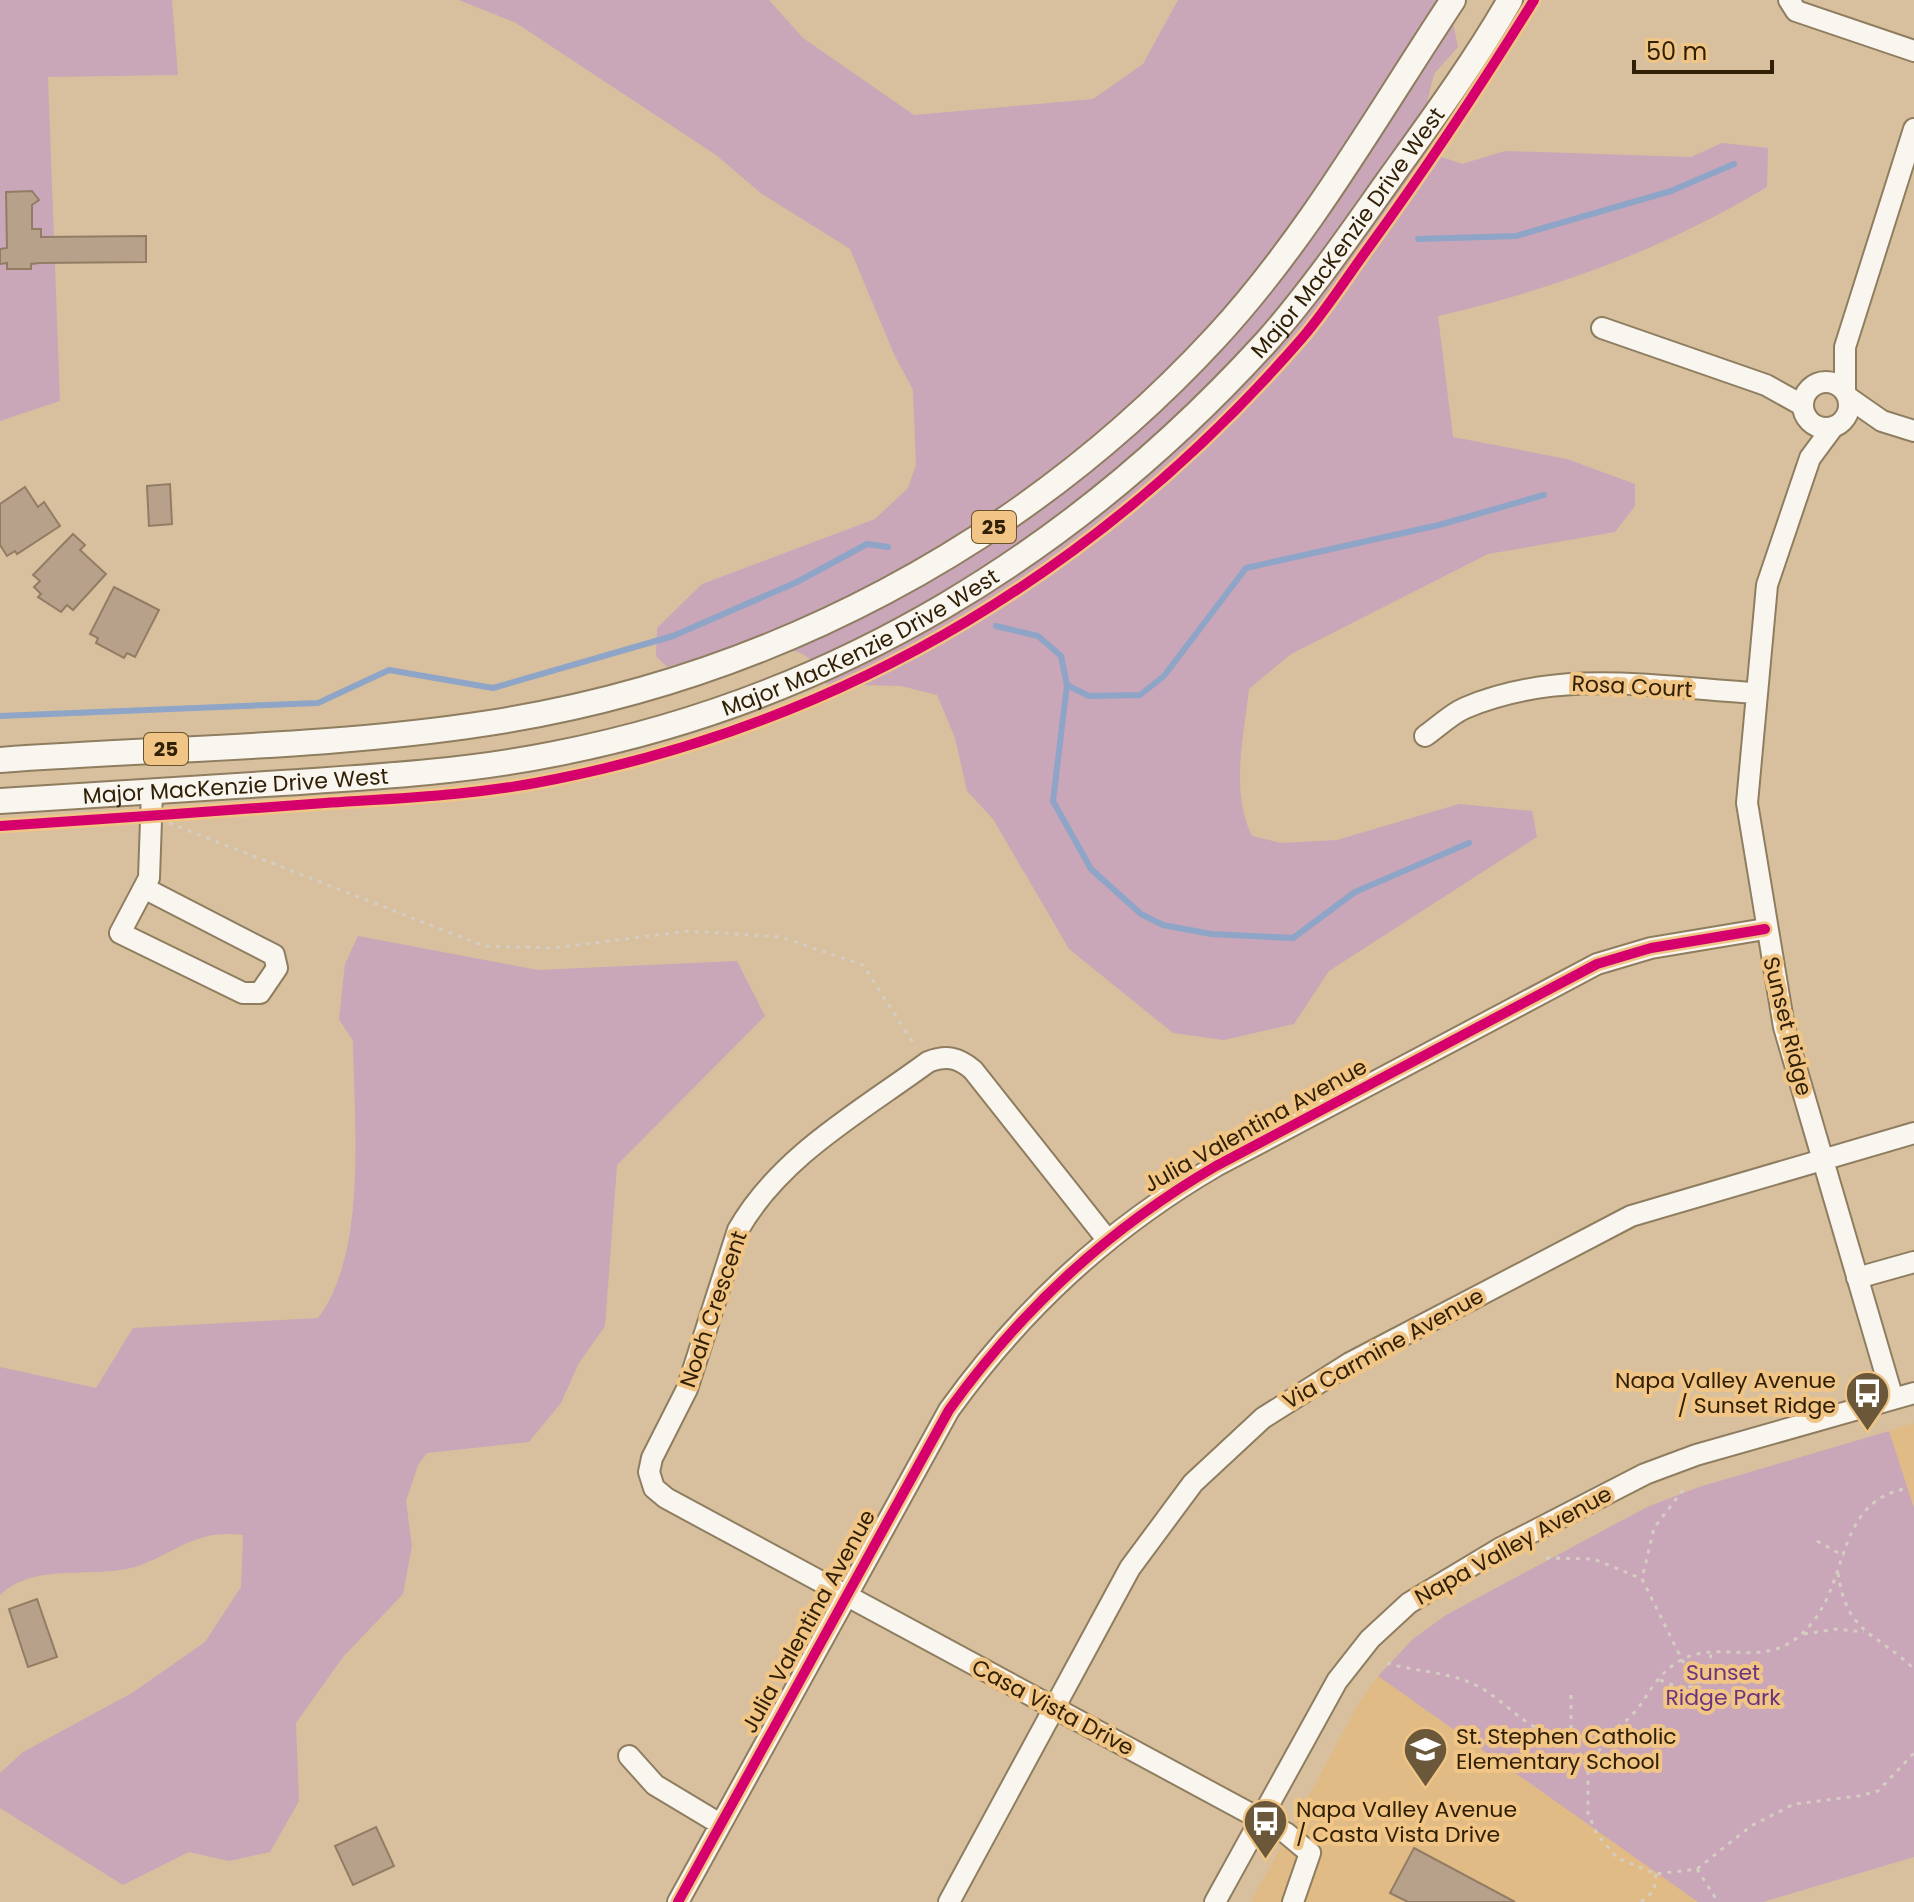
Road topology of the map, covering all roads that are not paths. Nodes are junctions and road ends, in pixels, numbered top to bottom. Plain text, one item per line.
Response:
1 (1453, 0) edge
2 (1510, 0) edge
3 (1789, 0) edge
4 (1914, 51) edge
5 (1914, 129) edge
6 (1602, 328) dead end
7 (1845, 347) junction
8 (1847, 394) junction
9 (1809, 398) junction
10 (1882, 421) junction
11 (1837, 426) junction
12 (1914, 431) edge
13 (1810, 458) junction
14 (1755, 693) junction
15 (1425, 736) dead end
16 (0, 760) edge
17 (152, 791) junction
18 (0, 801) edge
19 (144, 888) junction
20 (1765, 929) junction
21 (1914, 1133) edge
22 (1823, 1160) junction
23 (1106, 1238) junction
24 (1914, 1262) edge
25 (1857, 1278) junction
26 (1914, 1393) edge
27 (1893, 1399) junction
28 (844, 1595) junction
29 (1054, 1707) junction
30 (629, 1756) dead end
31 (1261, 1819) junction
32 (720, 1824) junction
33 (678, 1902) edge
34 (949, 1902) edge
35 (1215, 1902) edge
36 (1293, 1902) edge

1 - 16 main road, Major MacKenzie Drive West / 25
2 - 17 main road, Major MacKenzie Drive West / 25
3 - 4 street
5 - 7 street
6 - 9 street
7 - 8 street
7 - 9 street
8 - 9 street
8 - 10 street
8 - 11 street
9 - 11 street
9 - 13 street, Sunset Ridge
10 - 11 street
10 - 12 street
11 - 13 street, Sunset Ridge
13 - 14 street, Sunset Ridge
14 - 15 street, Rosa Court
14 - 20 street, Sunset Ridge
17 - 18 main road, Major MacKenzie Drive West / 25
17 - 19 street
19 - 19 street
20 - 22 street, Sunset Ridge
20 - 23 street, Julia Valentina Avenue
21 - 22 street, Via Carmine Avenue
22 - 25 street, Sunset Ridge
22 - 29 street, Via Carmine Avenue
23 - 28 street, Julia Valentina Avenue
23 - 28 street, Noah Crescent
24 - 25 street
25 - 27 street, Sunset Ridge
26 - 27 street, Napa Valley Avenue
27 - 31 street, Napa Valley Avenue
28 - 29 street, Casa Vista Drive
28 - 32 street, Julia Valentina Avenue
29 - 31 street, Casa Vista Drive
29 - 34 street, Via Carmine Avenue
30 - 32 street
31 - 35 street, Napa Valley Avenue
31 - 36 street, Casa Vista Drive
32 - 33 street, Julia Valentina Avenue

